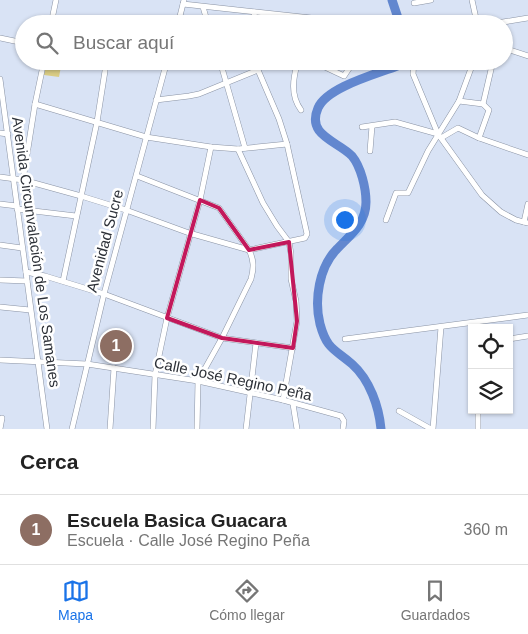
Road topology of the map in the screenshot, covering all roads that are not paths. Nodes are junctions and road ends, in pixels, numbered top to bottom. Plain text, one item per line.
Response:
1 (56, 0) edge
2 (432, 0) edge
3 (472, 0) edge
4 (184, 2) edge
5 (414, 3) dead end
6 (203, 7) junction
7 (254, 12) junction
8 (53, 15) edge
9 (180, 15) edge
10 (205, 15) edge
11 (254, 15) edge
12 (270, 15) edge
13 (475, 15) edge
14 (528, 18) edge
15 (513, 20) edge
16 (0, 38) edge
17 (15, 41) edge
18 (513, 51) edge
19 (528, 56) edge
20 (42, 70) edge
21 (105, 70) edge
22 (164, 70) edge
23 (223, 70) edge
24 (258, 70) joint
25 (296, 70) edge
26 (332, 70) edge
27 (348, 70) edge
28 (413, 70) edge
29 (472, 70) edge
30 (491, 70) edge
31 (0, 79) edge
32 (227, 82) junction
33 (156, 100) junction
34 (459, 101) junction
35 (35, 104) junction
36 (483, 104) junction
37 (302, 110) dead end
38 (97, 122) junction
39 (372, 126) junction
40 (362, 127) dead end
41 (0, 133) edge
42 (8, 134) junction
43 (440, 136) junction
44 (146, 137) junction
45 (479, 138) junction
46 (287, 144) junction
47 (211, 147) junction
48 (245, 148) junction
49 (238, 149) junction
50 (370, 151) dead end
51 (528, 155) edge
52 (137, 176) junction
53 (0, 177) edge
54 (13, 179) junction
55 (23, 180) junction
56 (81, 196) junction
57 (200, 200) junction
58 (0, 204) edge
59 (528, 204) edge
60 (17, 208) junction
61 (126, 210) junction
62 (76, 216) junction
63 (386, 220) dead end
64 (526, 223) edge
65 (190, 233) junction
66 (289, 242) junction
67 (0, 245) edge
68 (22, 248) junction
69 (249, 250) junction
70 (26, 272) junction
71 (0, 280) edge
72 (27, 281) junction
73 (63, 281) junction
74 (104, 294) junction
75 (0, 307) edge
76 (30, 310) junction
77 (528, 315) edge
78 (167, 318) junction
79 (441, 327) junction
80 (528, 336) edge
81 (222, 338) junction
82 (345, 338) dead end
83 (513, 338) edge
84 (256, 343) junction
85 (293, 348) junction
86 (0, 360) edge
87 (39, 362) junction
88 (87, 364) junction
89 (114, 368) junction
90 (155, 374) junction
91 (198, 381) junction
92 (250, 394) junction
93 (283, 400) junction
94 (293, 404) junction
95 (399, 411) dead end
96 (478, 414) edge
97 (2, 418) dead end
98 (0, 429) edge
99 (47, 429) edge
100 (72, 429) edge
101 (110, 429) edge
102 (153, 429) edge
103 (198, 429) edge
104 (246, 429) edge
105 (296, 429) edge
106 (343, 429) edge
107 (432, 429) edge
108 (478, 429) edge

1 - 8 street
2 - 5 street
3 - 13 street
4 - 6 street
4 - 9 street
6 - 7 street
6 - 10 street
7 - 11 street
7 - 12 street
14 - 15 street
16 - 17 street
18 - 19 street
20 - 35 street
21 - 38 street
22 - 33 street, Avenidad Sucre
23 - 32 street
24 - 32 street
24 - 46 street
25 - 37 street
26 - 27 street
28 - 43 street
29 - 34 street
30 - 36 street
31 - 42 street, Avenida Circunvalación de Los Samanes
32 - 33 street
32 - 48 street
33 - 44 street, Avenidad Sucre
34 - 36 street
34 - 43 street
35 - 38 street
35 - 55 street
36 - 45 street
38 - 44 street
38 - 56 street
39 - 40 street
39 - 43 street
39 - 50 street
41 - 42 street
42 - 54 street, Avenida Circunvalación de Los Samanes
43 - 45 street
43 - 63 street
43 - 64 street
44 - 47 street
44 - 52 street, Avenidad Sucre
45 - 51 street
46 - 48 street
46 - 66 street
47 - 49 street
47 - 57 street
48 - 49 street
49 - 66 street
52 - 57 street
52 - 61 street, Avenidad Sucre
53 - 54 street
54 - 55 street
54 - 60 street, Avenida Circunvalación de Los Samanes
55 - 56 street
56 - 61 street
56 - 62 street
57 - 65 street
57 - 69 street
58 - 60 street
59 - 64 street
60 - 62 street
60 - 68 street, Avenida Circunvalación de Los Samanes
61 - 65 street
61 - 74 street, Avenidad Sucre
62 - 73 street
65 - 69 street
65 - 78 street
66 - 69 street
66 - 85 street
67 - 68 street
68 - 70 street, Avenida Circunvalación de Los Samanes
69 - 81 street
70 - 72 street, Avenida Circunvalación de Los Samanes
70 - 73 street
71 - 72 street
72 - 76 street, Avenida Circunvalación de Los Samanes
73 - 74 street
74 - 78 street
74 - 88 street, Avenidad Sucre
75 - 76 street
76 - 87 street, Avenida Circunvalación de Los Samanes
77 - 79 street
78 - 81 street
78 - 90 street
79 - 82 street
79 - 107 street
80 - 83 street
81 - 84 street
81 - 91 street
84 - 85 street
84 - 92 street
85 - 93 street
86 - 87 street, Calle José Regino Peña
87 - 88 street, Calle José Regino Peña
87 - 99 street, Avenida Circunvalación de Los Samanes
88 - 89 street, Calle José Regino Peña
88 - 100 street, Avenidad Sucre
89 - 90 street, Calle José Regino Peña
89 - 101 street
90 - 91 street, Calle José Regino Peña
90 - 102 street
91 - 92 street, Calle José Regino Peña
91 - 103 street
92 - 93 street, Calle José Regino Peña
92 - 104 street
93 - 94 street, Calle José Regino Peña
94 - 105 street
94 - 106 street, Calle José Regino Peña
95 - 107 street
96 - 108 street
97 - 98 street

